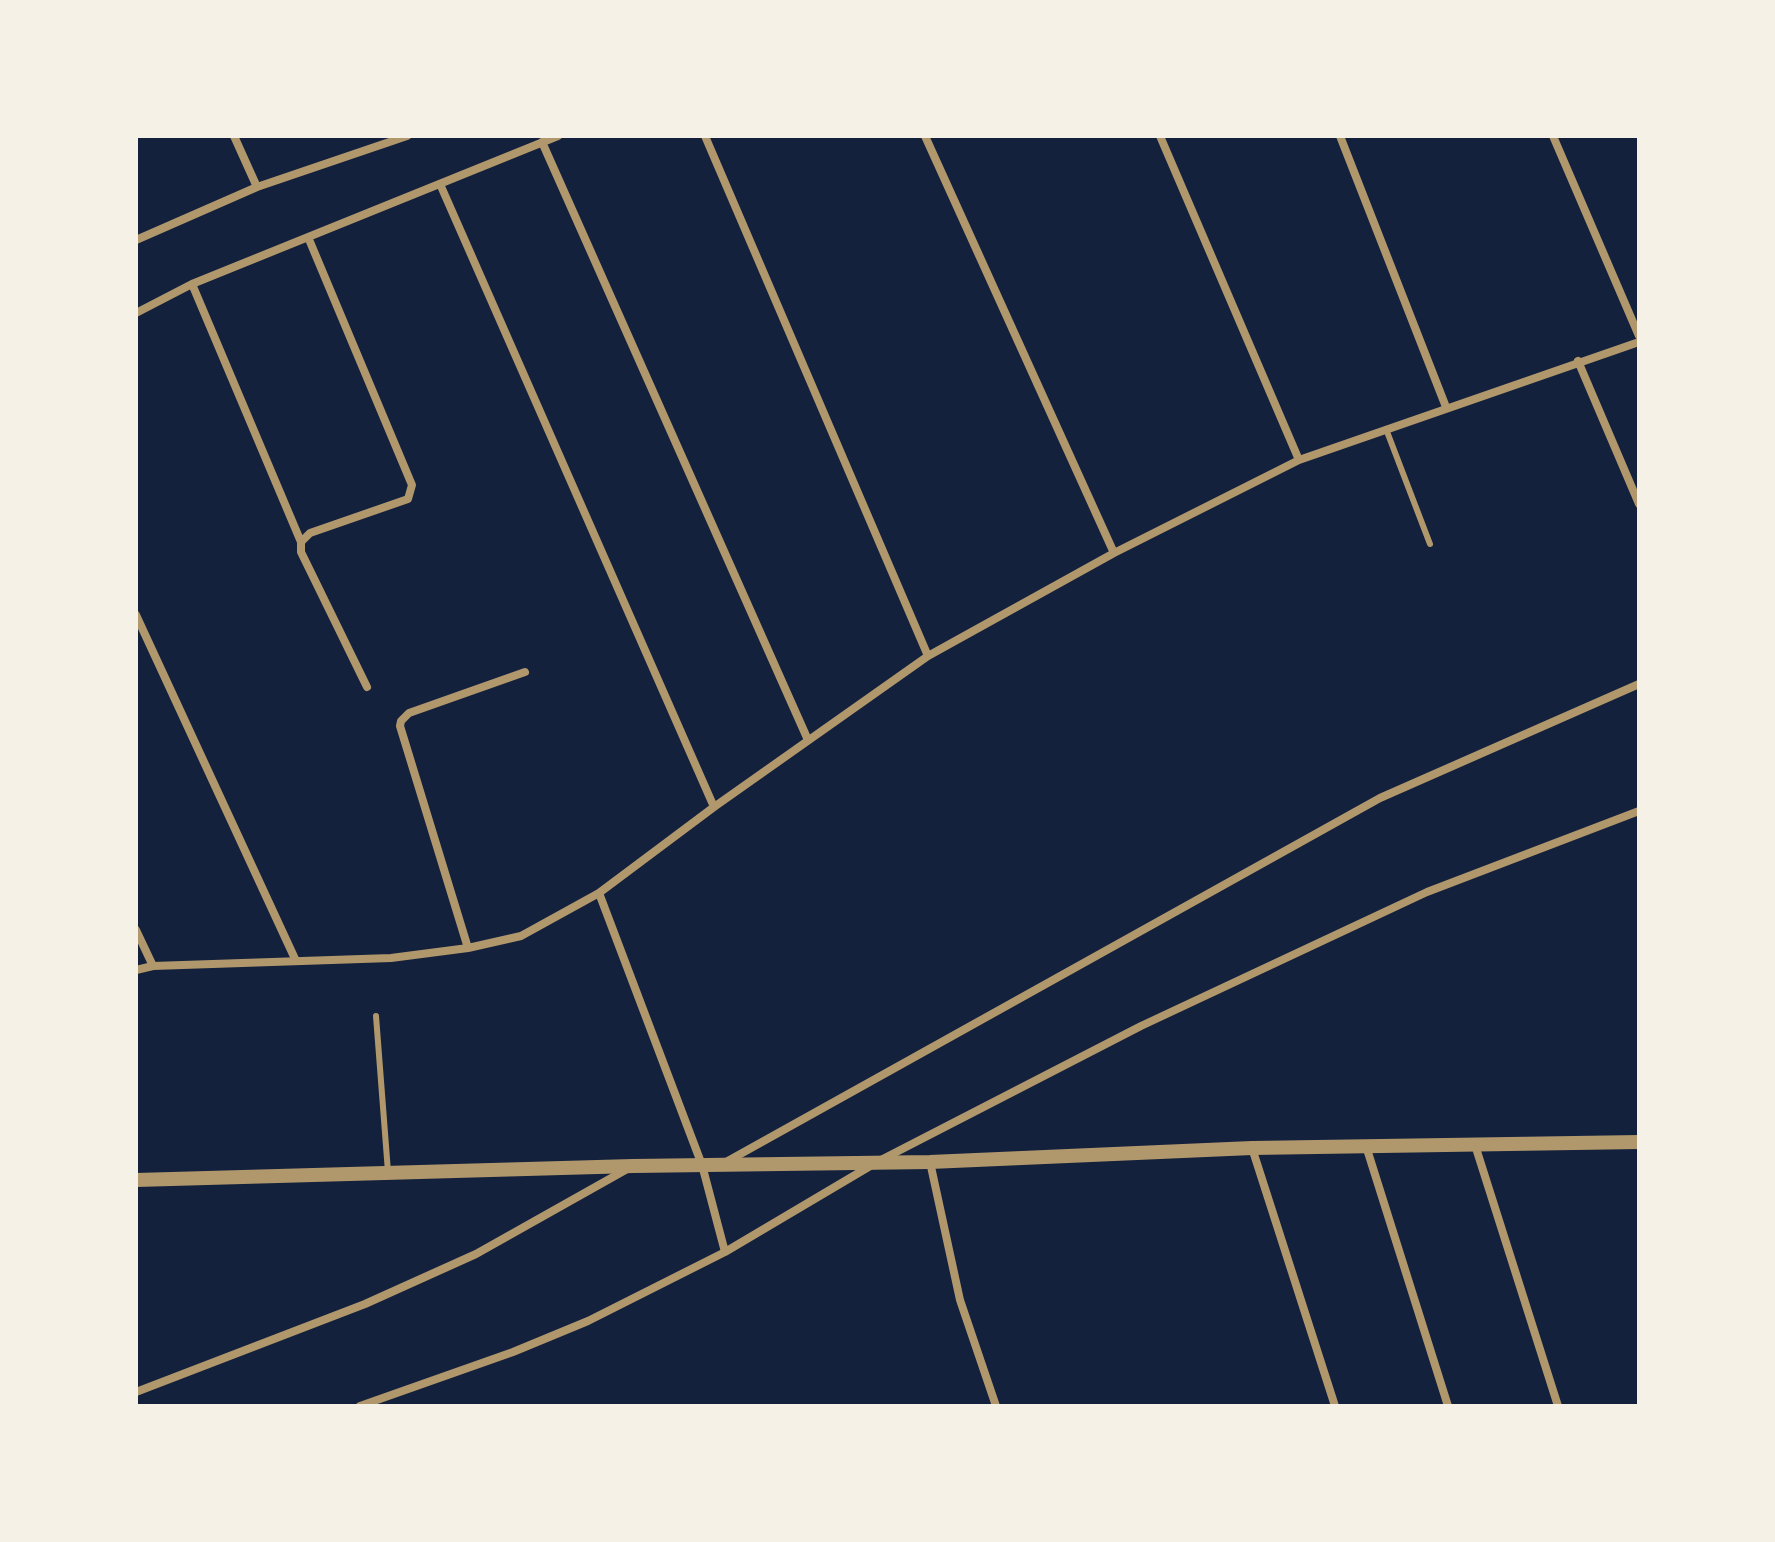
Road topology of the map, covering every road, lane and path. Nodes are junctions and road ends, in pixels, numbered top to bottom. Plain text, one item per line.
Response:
1 (234, 136) edge
2 (368, 136) edge
3 (407, 136) edge
4 (558, 136) edge
5 (705, 136) edge
6 (925, 136) edge
7 (1160, 136) edge
8 (1340, 136) edge
9 (1553, 136) edge
10 (542, 142) junction
11 (373, 148) junction
12 (440, 184) junction
13 (257, 187) junction
14 (137, 237) edge
15 (308, 237) junction
16 (192, 284) junction
17 (136, 313) edge
18 (1639, 339) edge
19 (1578, 361) junction
20 (1446, 407) junction
21 (1386, 429) junction
22 (1299, 460) junction
23 (1639, 504) edge
24 (301, 542) junction
25 (1430, 544) dead end
26 (1114, 553) junction
27 (136, 615) edge
28 (928, 656) junction
29 (525, 672) dead end
30 (1639, 684) edge
31 (367, 687) dead end
32 (808, 740) junction
33 (714, 807) junction
34 (1639, 811) edge
35 (599, 893) junction
36 (136, 930) edge
37 (468, 948) junction
38 (296, 961) junction
39 (153, 966) junction
40 (136, 970) edge
41 (376, 1016) dead end
42 (1639, 1142) edge
43 (1475, 1145) junction
44 (1366, 1146) junction
45 (1252, 1148) junction
46 (877, 1162) junction
47 (930, 1162) junction
48 (723, 1164) junction
49 (702, 1165) junction
50 (633, 1166) junction
51 (388, 1172) junction
52 (136, 1180) edge
53 (725, 1252) junction
54 (136, 1392) edge
55 (360, 1406) edge
56 (996, 1406) edge
57 (1335, 1406) edge
58 (1448, 1406) edge
59 (1558, 1406) edge

1 - 13 street
2 - 11 street
3 - 11 street
4 - 10 street
5 - 28 street
6 - 26 street
7 - 22 street
8 - 20 street
9 - 18 street
10 - 12 street
10 - 32 street
11 - 13 street
12 - 15 street
12 - 33 street
13 - 14 street
15 - 16 street
15 - 24 street
16 - 17 street
16 - 24 street
18 - 19 street
19 - 20 street
19 - 23 street
20 - 21 street
21 - 22 street
21 - 25 lane
22 - 26 street
24 - 31 street
26 - 28 street
27 - 38 street
28 - 32 street
29 - 37 street
30 - 48 street
32 - 33 street
33 - 35 street
34 - 46 street
35 - 37 street
35 - 49 street
36 - 39 street
37 - 38 street
38 - 39 street
39 - 40 street
41 - 51 lane
42 - 43 street
43 - 44 street
43 - 59 street
44 - 45 street
44 - 58 street
45 - 47 street
45 - 57 street
46 - 47 street
46 - 48 street
46 - 53 street
47 - 56 street
48 - 49 street
49 - 50 street
49 - 53 street
50 - 51 street
50 - 54 street
51 - 52 street
53 - 55 street

